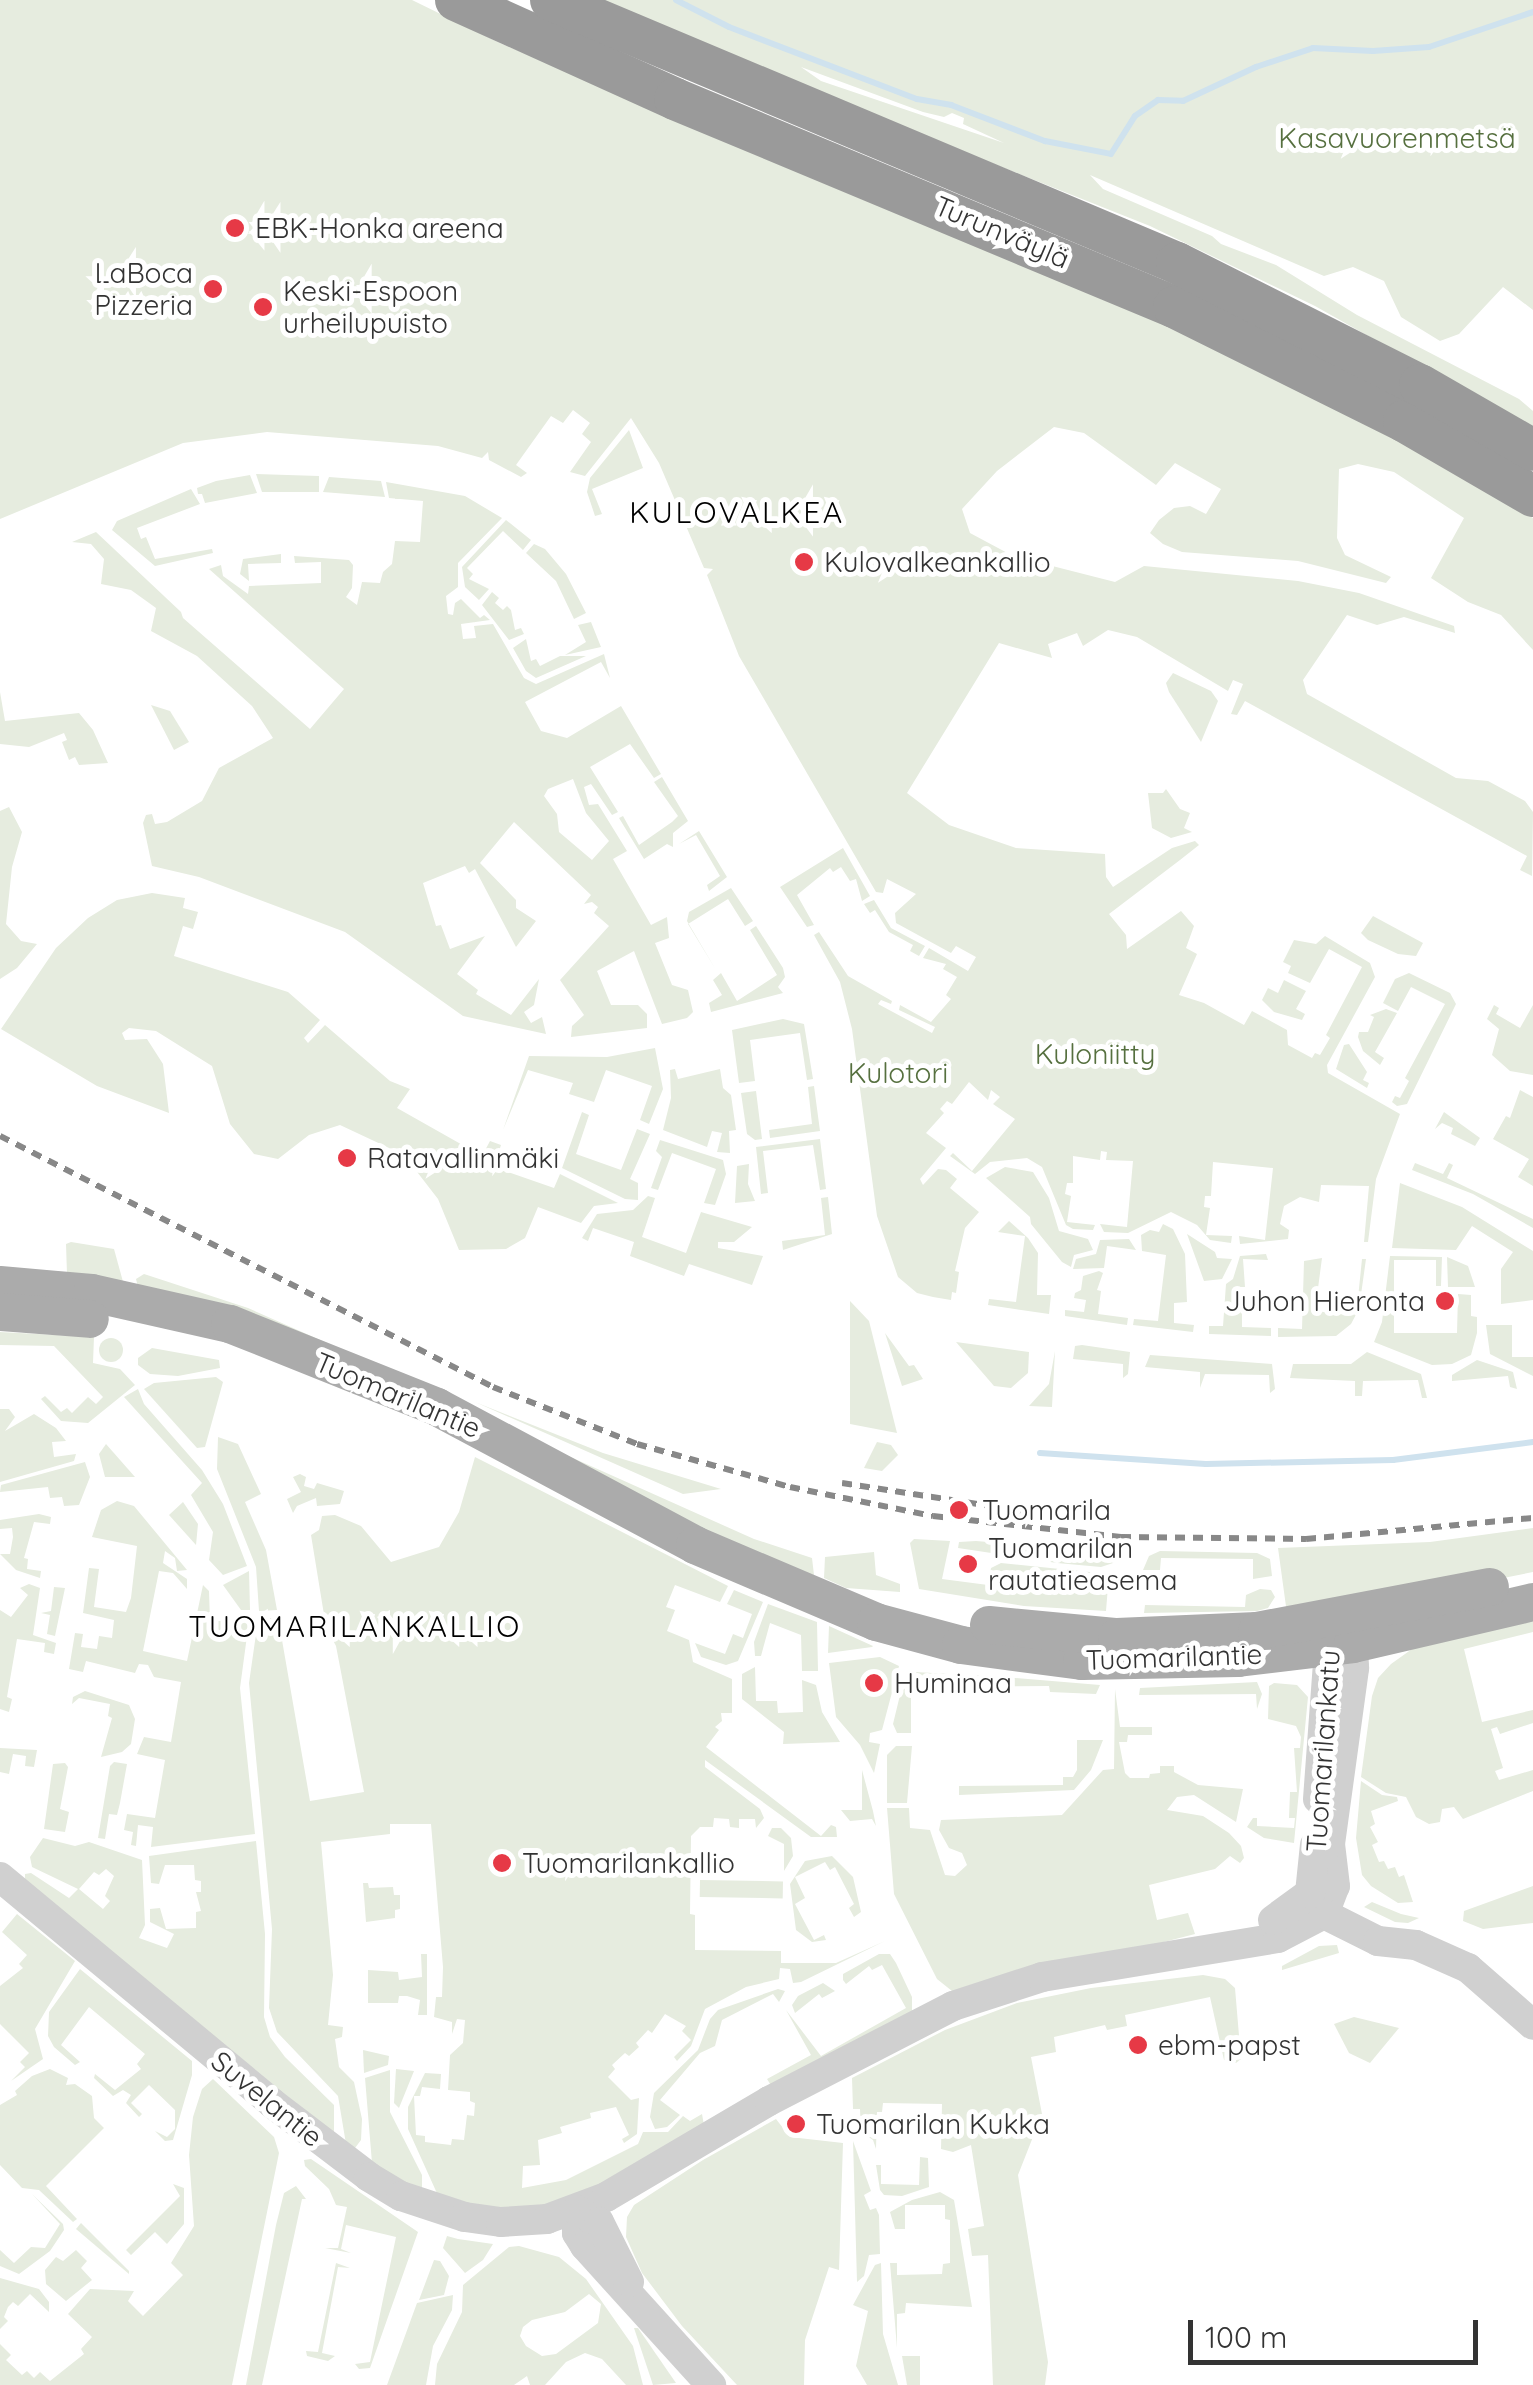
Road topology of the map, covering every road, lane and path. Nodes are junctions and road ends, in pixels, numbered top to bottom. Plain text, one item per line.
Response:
1 (456, 0) edge
2 (551, 0) edge
3 (1533, 450) edge
4 (1533, 496) edge
5 (0, 1285) edge
6 (0, 1312) edge
7 (300, 1353) junction
8 (1533, 1578) edge
9 (1533, 1602) edge
10 (1340, 1636) junction
11 (0, 1878) edge
12 (1323, 1897) junction
13 (1533, 2025) edge
14 (577, 2210) junction
15 (711, 2385) edge

1 - 4 highway, Turunväylä
2 - 3 highway, Turunväylä
5 - 7 main road, Tuomarilantie
6 - 7 main road, Tuomarilantie
7 - 10 main road, Tuomarilantie
8 - 10 main road, Tuomarilantie
9 - 10 main road, Tuomarilantie
10 - 12 street, Tuomarilankatu
11 - 14 street, Suvelantie
12 - 13 street
12 - 14 street
14 - 15 street

